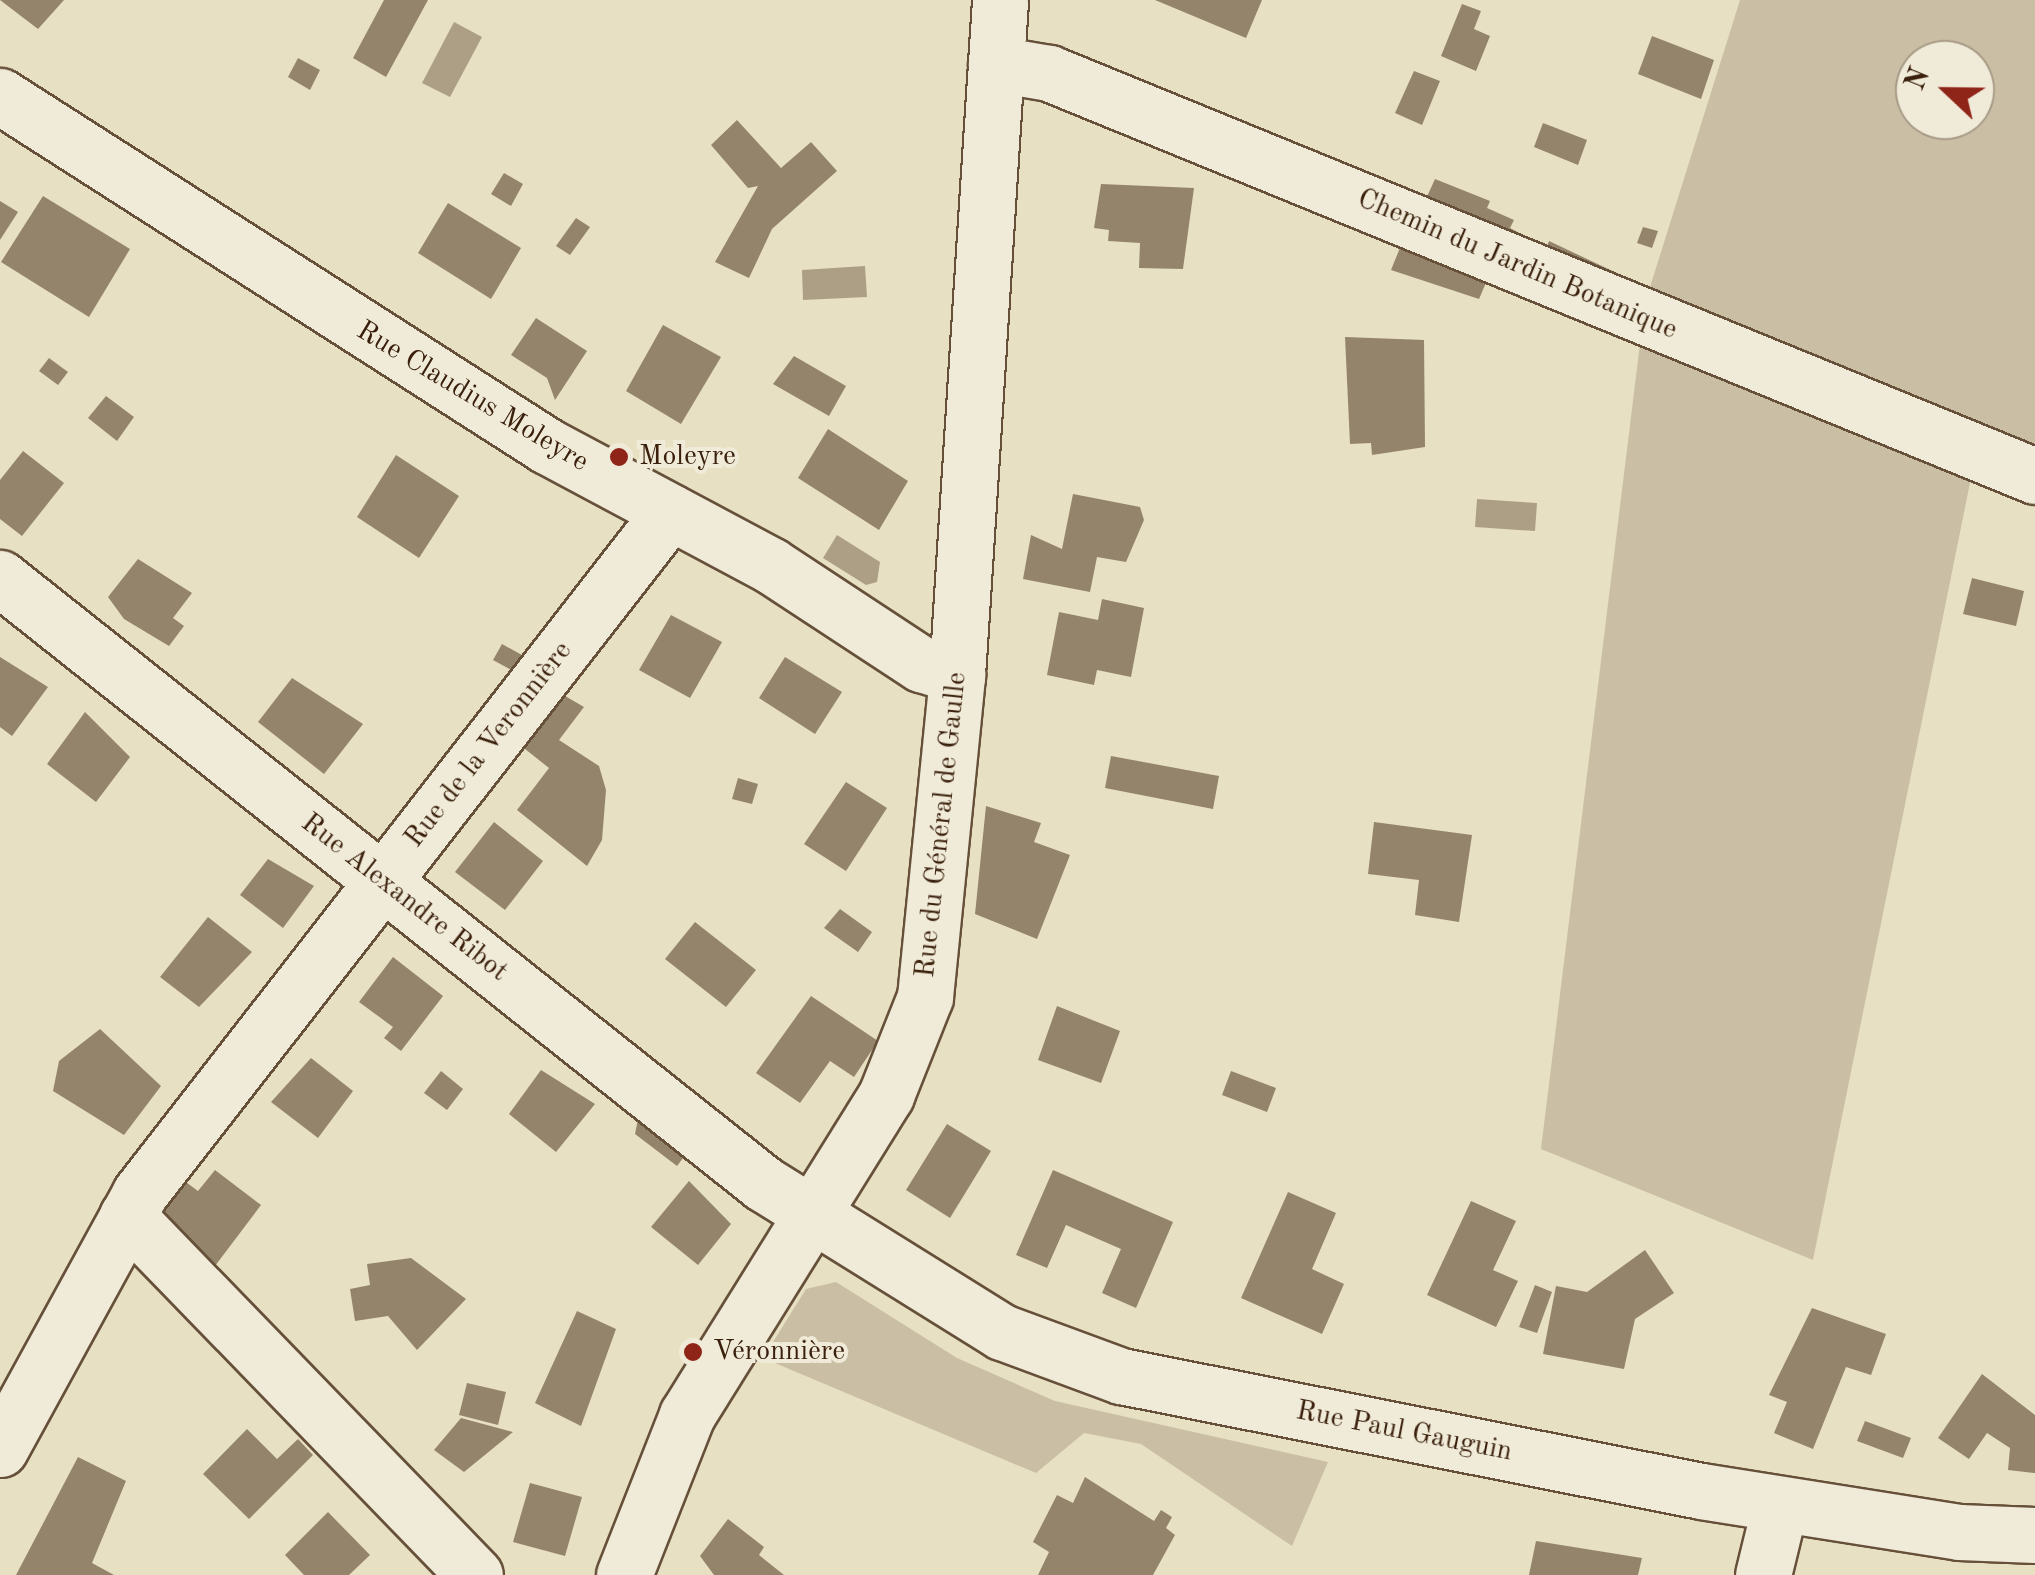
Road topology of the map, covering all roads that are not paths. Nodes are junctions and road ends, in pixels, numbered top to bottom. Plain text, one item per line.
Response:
1 (1000, 0) edge
2 (996, 64) junction
3 (0, 96) edge
4 (2035, 476) edge
5 (670, 512) junction
6 (0, 578) edge
7 (957, 675) junction
8 (383, 881) junction
9 (127, 1216) junction
10 (809, 1216) junction
11 (0, 1449) edge
12 (1780, 1505) junction
13 (2035, 1535) edge
14 (475, 1575) edge
15 (624, 1575) edge
16 (1762, 1575) edge

1 - 2 street, Rue du Général de Gaulle
2 - 4 street, Chemin du Jardin Botanique
2 - 7 street, Rue du Général de Gaulle
3 - 5 street, Rue Claudius Moleyre
5 - 7 street, Rue Claudius Moleyre
5 - 8 street, Rue de la Veronnière
6 - 8 street, Rue Alexandre Ribot
7 - 10 street, Rue du Général de Gaulle
8 - 9 street, Rue de la Veronnière
8 - 10 street, Rue Alexandre Ribot
9 - 11 street, Rue de la Veronnière
9 - 14 street
10 - 12 street, Rue Paul Gauguin
10 - 15 street, Rue du Général de Gaulle
12 - 13 street, Rue Paul Gauguin
12 - 16 street

